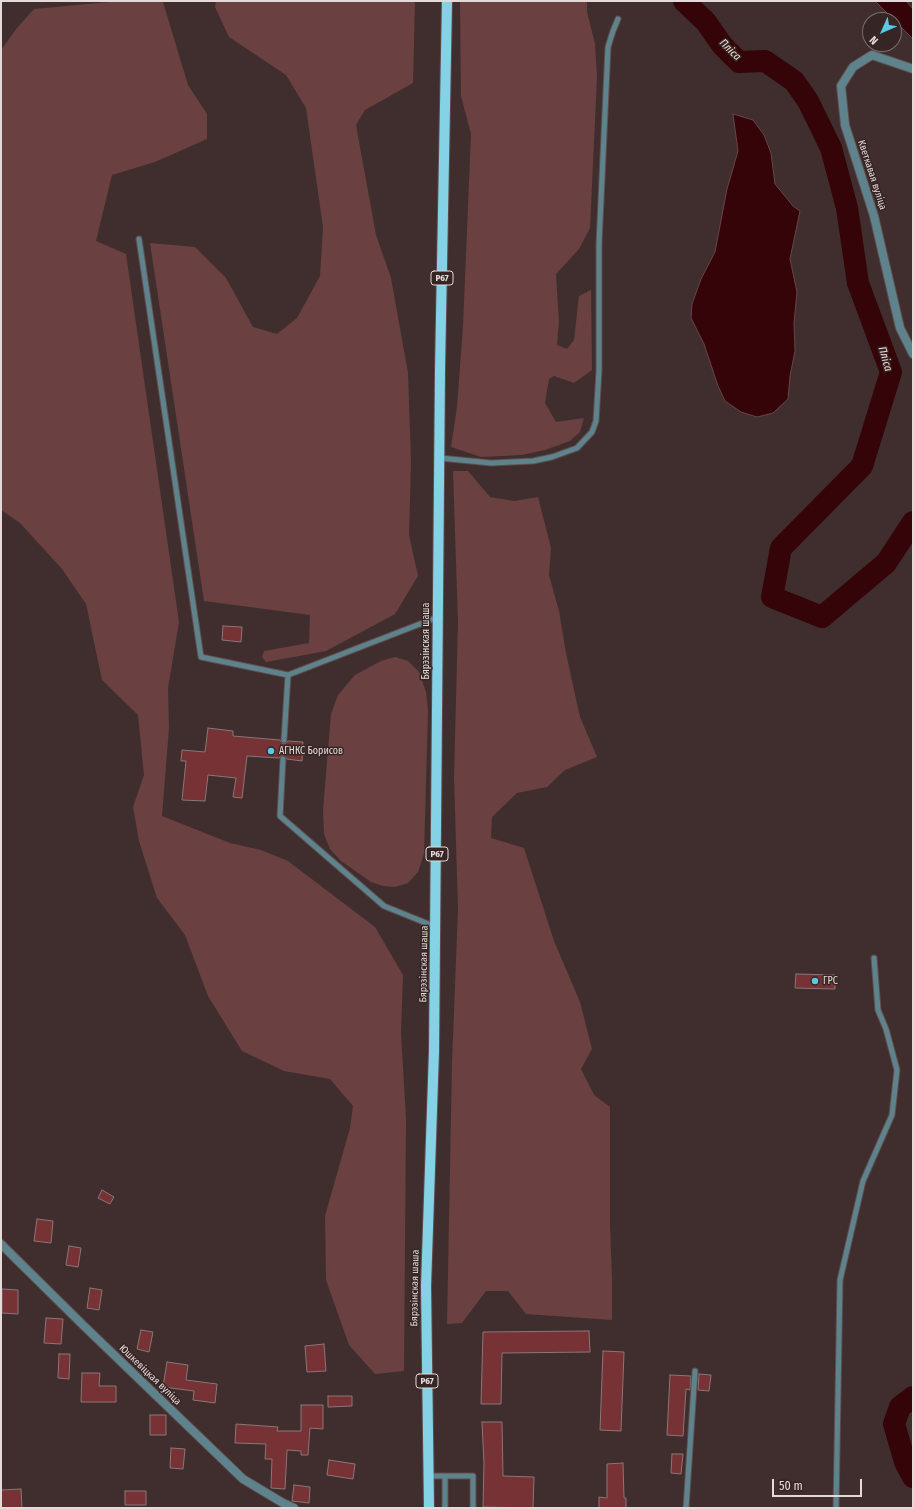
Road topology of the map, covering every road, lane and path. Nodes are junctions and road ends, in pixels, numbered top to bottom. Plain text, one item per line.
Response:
1 (447, 1) edge
2 (618, 20) dead end
3 (913, 69) edge
4 (139, 239) dead end
5 (913, 354) edge
6 (440, 458) junction
7 (438, 617) junction
8 (288, 675) junction
9 (284, 740) dead end
10 (283, 759) dead end
11 (436, 927) junction
12 (874, 958) dead end
13 (1, 1244) edge
14 (695, 1371) dead end
15 (428, 1476) junction
16 (445, 1476) junction
17 (294, 1508) edge
18 (429, 1508) edge
19 (445, 1508) edge
20 (473, 1508) edge
21 (686, 1508) edge
22 (836, 1508) edge

1 - 6 main road, Бярэзінская шаша / Р67
2 - 6 lane
3 - 5 street, Кветкавая вуліца
4 - 8 lane
6 - 7 main road, Бярэзінская шаша / Р67
7 - 8 lane
7 - 11 main road, Бярэзінская шаша / Р67
8 - 9 lane
10 - 11 lane
11 - 15 main road, Бярэзінская шаша / Р67
12 - 22 lane
13 - 17 street, Юшкевіцкая вуліца
14 - 21 lane
15 - 16 lane
15 - 18 main road, Бярэзінская шаша / Р67
16 - 19 lane
16 - 20 lane

